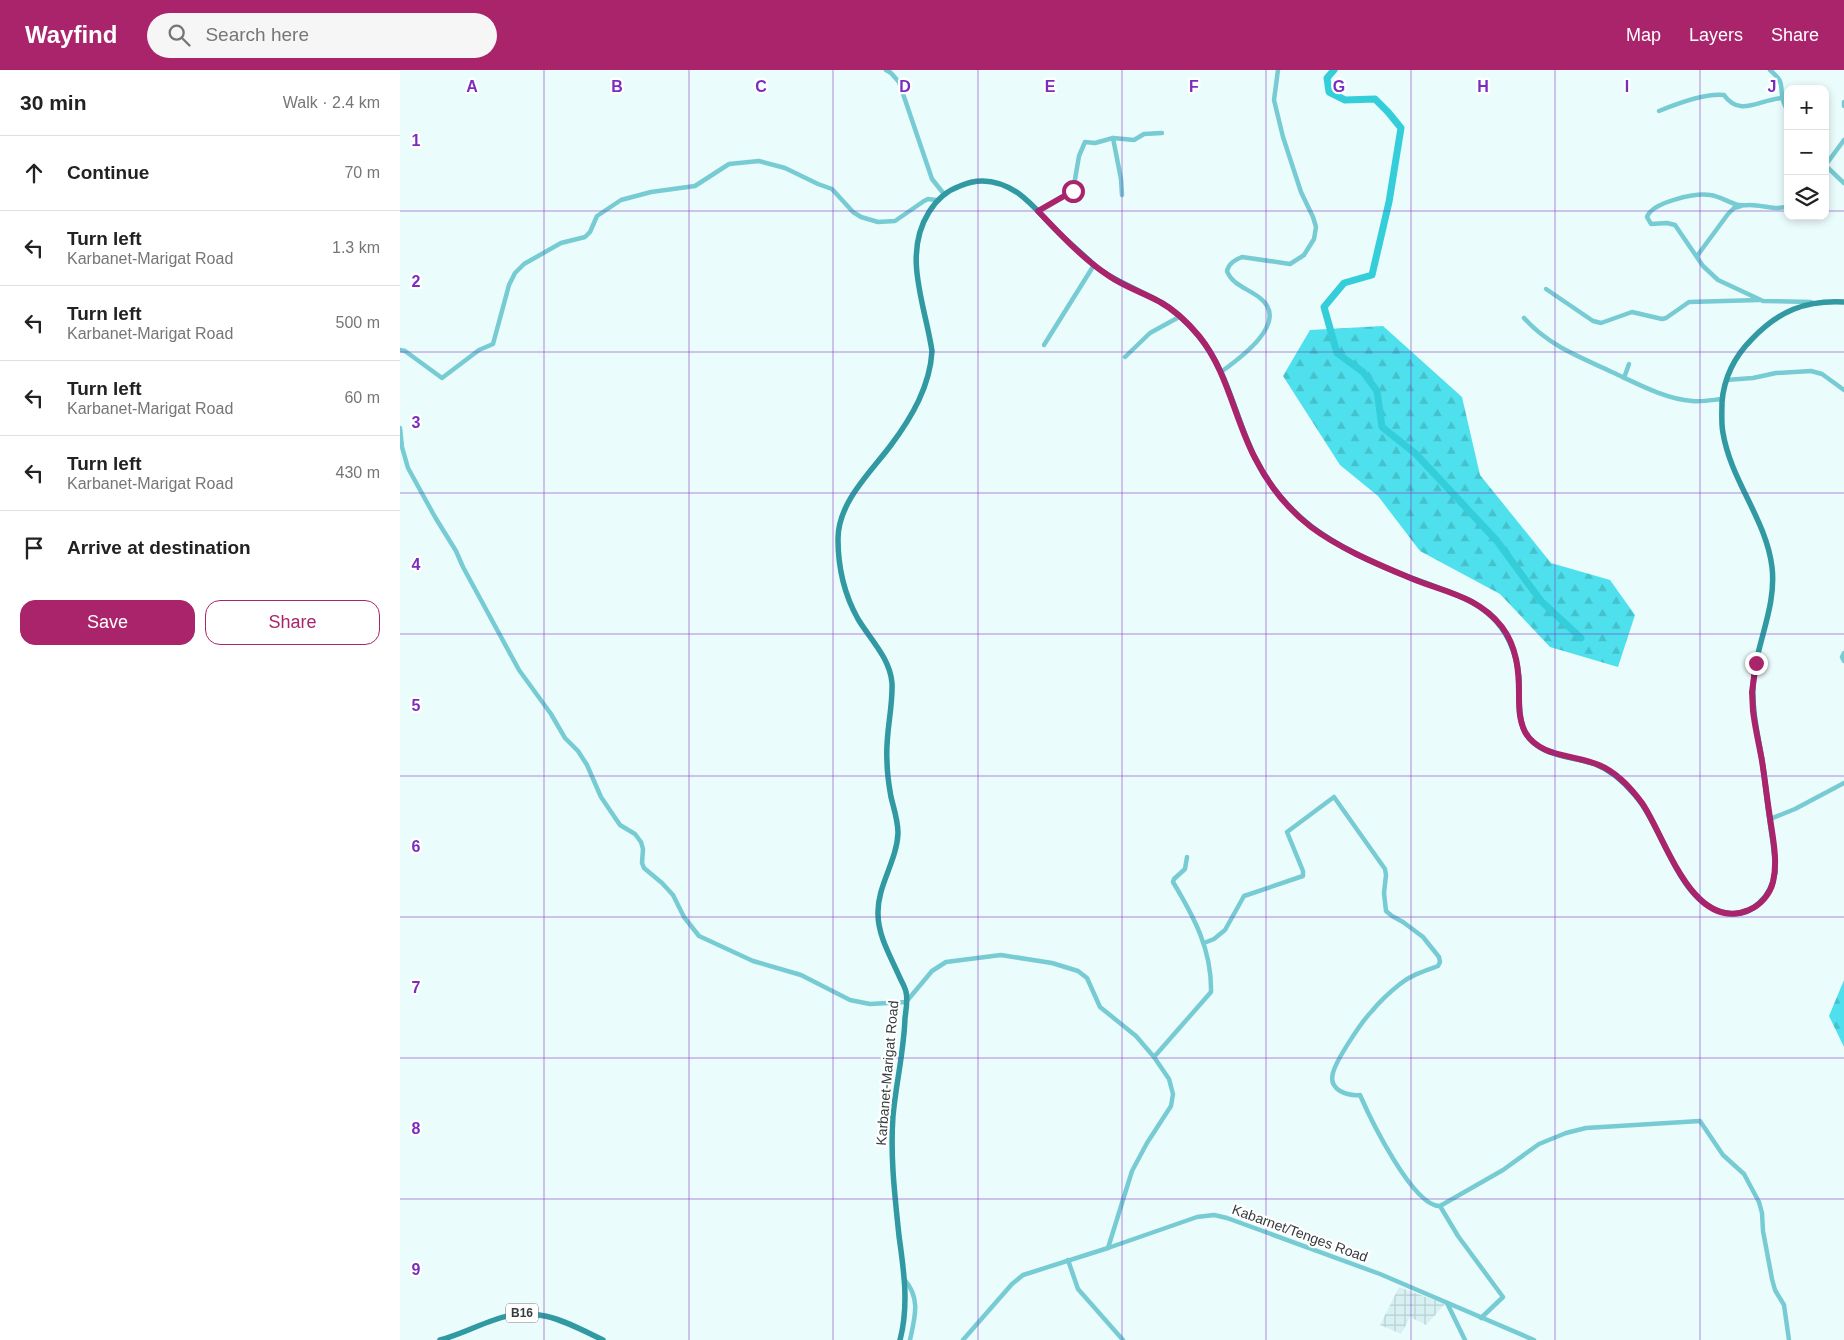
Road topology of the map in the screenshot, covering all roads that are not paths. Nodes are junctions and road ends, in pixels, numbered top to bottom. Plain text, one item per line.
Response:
1 (886, 70) edge
2 (1278, 70) edge
3 (1769, 70) edge
4 (1782, 98) junction
5 (1844, 102) edge
6 (1784, 103) edge
7 (1844, 106) edge
8 (1659, 111) dead end
9 (1162, 133) dead end
10 (1113, 138) junction
11 (1844, 140) edge
12 (1829, 161) edge
13 (1829, 170) edge
14 (1844, 183) edge
15 (944, 194) junction
16 (1122, 195) dead end
17 (936, 200) junction
18 (1741, 206) junction
19 (1784, 207) edge
20 (1038, 211) junction
21 (1697, 256) junction
22 (1094, 265) junction
23 (1546, 288) dead end
24 (1760, 300) junction
25 (1814, 302) junction
26 (1844, 302) edge
27 (1179, 317) junction
28 (1524, 318) dead end
29 (1044, 345) dead end
30 (400, 350) edge
31 (1125, 357) dead end
32 (1629, 364) dead end
33 (1222, 372) junction
34 (1624, 378) junction
35 (1726, 380) junction
36 (1844, 390) edge
37 (1722, 399) junction
38 (400, 428) edge
39 (1844, 653) edge
40 (1844, 661) edge
41 (1844, 783) edge
42 (1770, 819) junction
43 (1187, 857) dead end
44 (1204, 942) junction
45 (906, 1002) junction
46 (1154, 1057) junction
47 (1440, 1206) junction
48 (1108, 1248) junction
49 (1068, 1260) junction
50 (904, 1279) junction
51 (1447, 1303) junction
52 (1481, 1318) junction
53 (440, 1340) edge
54 (603, 1340) edge
55 (900, 1340) edge
56 (910, 1340) edge
57 (963, 1340) edge
58 (1122, 1340) edge
59 (1465, 1340) edge
60 (1534, 1340) edge
61 (1789, 1340) edge

1 - 15 street
2 - 33 street
3 - 4 street
4 - 6 street
4 - 8 street
5 - 7 street
9 - 10 street
10 - 16 street
10 - 20 street
11 - 12 street
13 - 14 street
15 - 17 main road, Karbanet-Marigat Road
15 - 20 main road, Karbanet-Marigat Road
17 - 30 street
17 - 45 main road, Karbanet-Marigat Road
18 - 19 street
18 - 21 street
18 - 21 street
20 - 22 main road, Karbanet-Marigat Road
21 - 24 street
22 - 27 main road, Karbanet-Marigat Road
22 - 29 street
23 - 24 street
24 - 25 street
25 - 26 main road, Karbanet-Marigat Road
25 - 35 main road, Karbanet-Marigat Road
27 - 31 street
27 - 33 main road, Karbanet-Marigat Road
28 - 34 street
32 - 34 street
33 - 42 main road, Karbanet-Marigat Road
34 - 37 street
35 - 36 street
35 - 37 main road, Karbanet-Marigat Road
37 - 42 main road, Karbanet-Marigat Road
38 - 45 street
39 - 40 street
41 - 42 street
43 - 44 street
44 - 46 street
44 - 47 street
45 - 46 street
45 - 50 main road, Karbanet-Marigat Road
46 - 48 street
47 - 52 street
47 - 61 street
48 - 49 street, Kabarnet/Tenges Road
48 - 51 street, Kabarnet/Tenges Road
49 - 57 street, Kabarnet/Tenges Road
49 - 58 street
50 - 55 main road, Karbanet-Marigat Road
50 - 56 street
51 - 52 street, Kabarnet/Tenges Road
51 - 59 street
52 - 60 street, Kabarnet/Tenges Road
53 - 54 main road, B16

